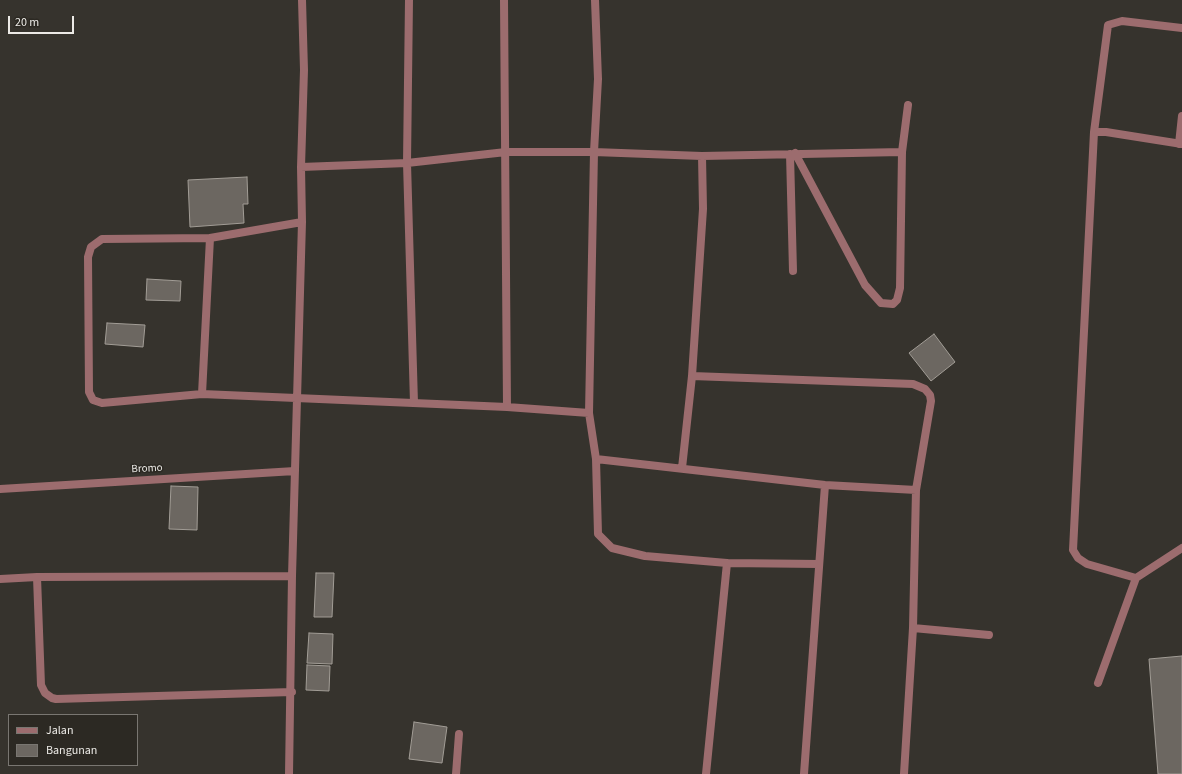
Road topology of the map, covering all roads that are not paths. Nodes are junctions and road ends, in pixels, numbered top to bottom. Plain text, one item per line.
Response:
1 (302, 0) edge
2 (409, 0) edge
3 (504, 0) edge
4 (595, 0) edge
5 (1182, 28) edge
6 (908, 105) dead end
7 (1182, 116) edge
8 (1094, 132) junction
9 (1180, 144) edge
10 (506, 152) junction
11 (594, 152) junction
12 (902, 152) junction
13 (793, 154) junction
14 (702, 156) junction
15 (407, 163) junction
16 (301, 167) junction
17 (302, 222) junction
18 (210, 238) junction
19 (793, 271) dead end
20 (692, 376) junction
21 (202, 394) junction
22 (298, 399) junction
23 (414, 404) junction
24 (507, 407) junction
25 (589, 413) junction
26 (596, 459) junction
27 (682, 468) junction
28 (296, 471) junction
29 (824, 485) junction
30 (0, 489) edge
31 (916, 490) junction
32 (1182, 548) edge
33 (727, 563) junction
34 (819, 564) junction
35 (292, 576) junction
36 (37, 577) junction
37 (1136, 578) junction
38 (0, 579) edge
39 (913, 628) junction
40 (989, 635) dead end
41 (1098, 683) dead end
42 (292, 692) junction
43 (459, 734) dead end
44 (289, 774) edge
45 (456, 774) edge
46 (706, 774) edge
47 (804, 774) edge
48 (904, 774) edge

1 - 16 street
2 - 15 street
3 - 10 street
4 - 11 street
5 - 8 street
6 - 12 street
7 - 9 street
8 - 9 street
8 - 37 street
10 - 11 street
10 - 15 street
10 - 24 street
11 - 14 street
11 - 25 street
12 - 13 street
12 - 13 street
13 - 14 street
13 - 19 street
14 - 20 street
15 - 16 street
15 - 23 street
16 - 17 street
17 - 18 street
17 - 22 street
18 - 21 street
18 - 21 street
20 - 27 street
20 - 31 street
21 - 22 street
22 - 23 street
22 - 28 street
23 - 24 street
24 - 25 street
25 - 26 street
26 - 27 street
26 - 33 street
27 - 29 street
28 - 30 street, Bromo
28 - 35 street
29 - 31 street
29 - 34 street
31 - 39 street
32 - 37 street
33 - 34 street
33 - 46 street
34 - 47 street
35 - 36 street
35 - 42 street
36 - 38 street
36 - 42 street
37 - 41 street
39 - 40 street
39 - 48 street
42 - 44 street
43 - 45 street

